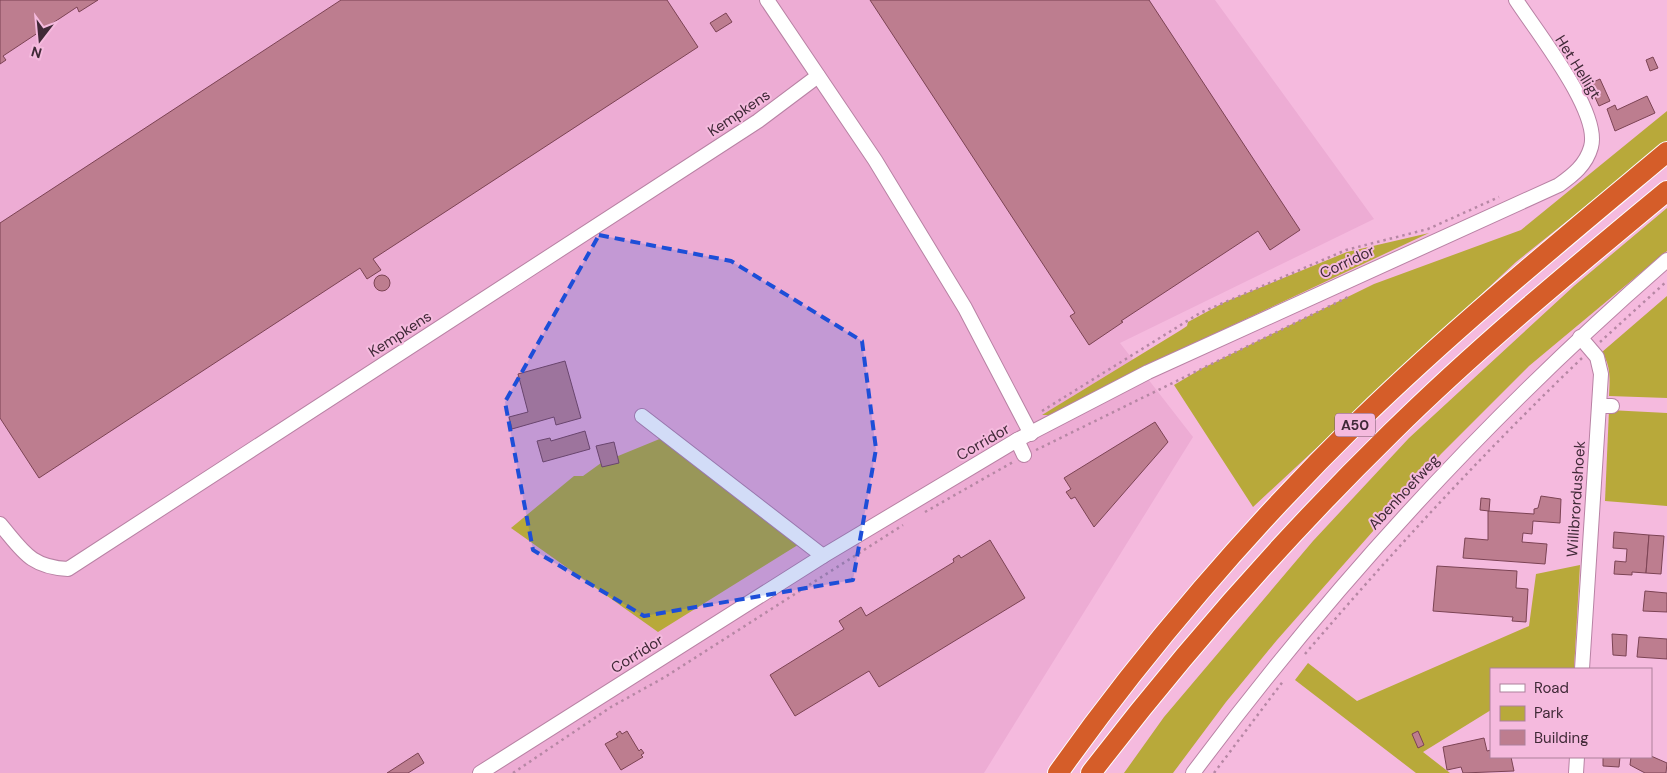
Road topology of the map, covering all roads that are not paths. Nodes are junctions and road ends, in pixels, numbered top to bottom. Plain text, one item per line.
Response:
1 (767, 0) edge
2 (1516, 0) edge
3 (818, 76) junction
4 (1667, 152) edge
5 (1587, 157) joint
6 (1667, 191) edge
7 (1667, 260) edge
8 (1580, 337) junction
9 (642, 416) dead end
10 (1028, 428) junction
11 (1017, 440) junction
12 (1024, 455) road end
13 (0, 524) edge
14 (823, 556) junction
15 (1582, 668) edge
16 (1577, 758) edge
17 (480, 773) edge
18 (1058, 773) edge
19 (1091, 773) edge
20 (1193, 773) edge
21 (1576, 773) edge

1 - 3 street
2 - 5 street, Het Helligt
3 - 10 street
3 - 13 street, Kempkens
4 - 18 highway, A50
5 - 10 street, Corridor
6 - 19 highway, A50
7 - 8 street, Abenhoefweg
8 - 15 street, Willibrordushoek
8 - 20 street, Abenhoefweg
9 - 14 street
10 - 11 street, Corridor
11 - 12 street
11 - 14 street, Corridor
14 - 17 street, Corridor
16 - 21 street

